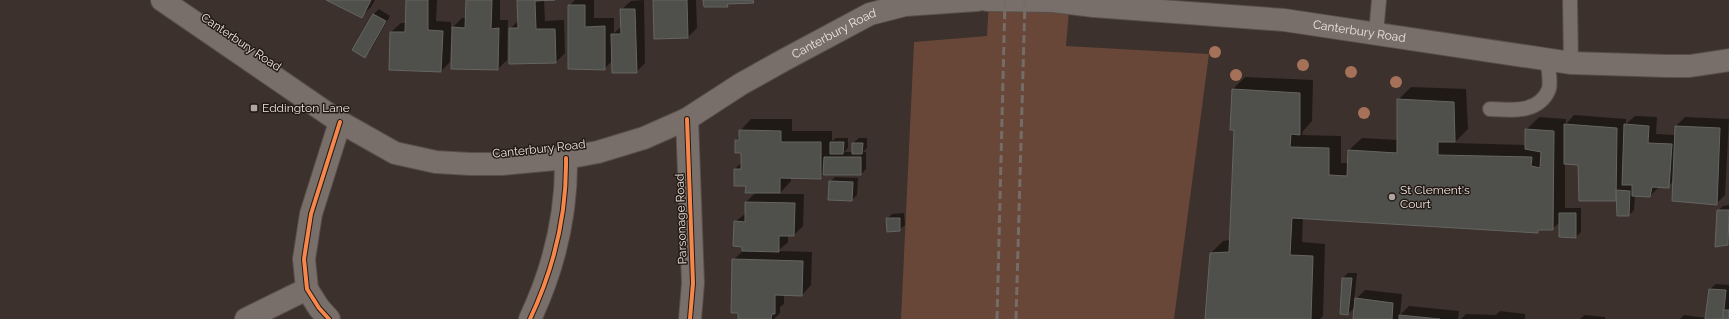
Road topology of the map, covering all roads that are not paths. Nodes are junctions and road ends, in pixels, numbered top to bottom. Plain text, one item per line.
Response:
1 (162, 0) edge
2 (977, 0) edge
3 (988, 0) edge
4 (1379, 0) edge
5 (1570, 0) edge
6 (1376, 33) junction
7 (1729, 60) edge
8 (1548, 61) junction
9 (1572, 63) junction
10 (1490, 109) dead end
11 (687, 119) junction
12 (340, 122) junction
13 (566, 158) junction
14 (307, 289) junction
15 (246, 319) edge
16 (329, 319) edge
17 (530, 319) edge
18 (690, 319) edge

1 - 12 main road, Canterbury Road
2 - 11 main road, Canterbury Road
3 - 6 main road, Canterbury Road
4 - 6 lane
5 - 9 lane
6 - 8 main road, Canterbury Road
7 - 9 main road, Canterbury Road
8 - 9 main road, Canterbury Road
8 - 10 lane
11 - 13 main road, Canterbury Road
11 - 18 main road, Parsonage Road
12 - 13 main road, Canterbury Road
12 - 14 main road
13 - 17 main road
14 - 15 main road
14 - 16 main road

